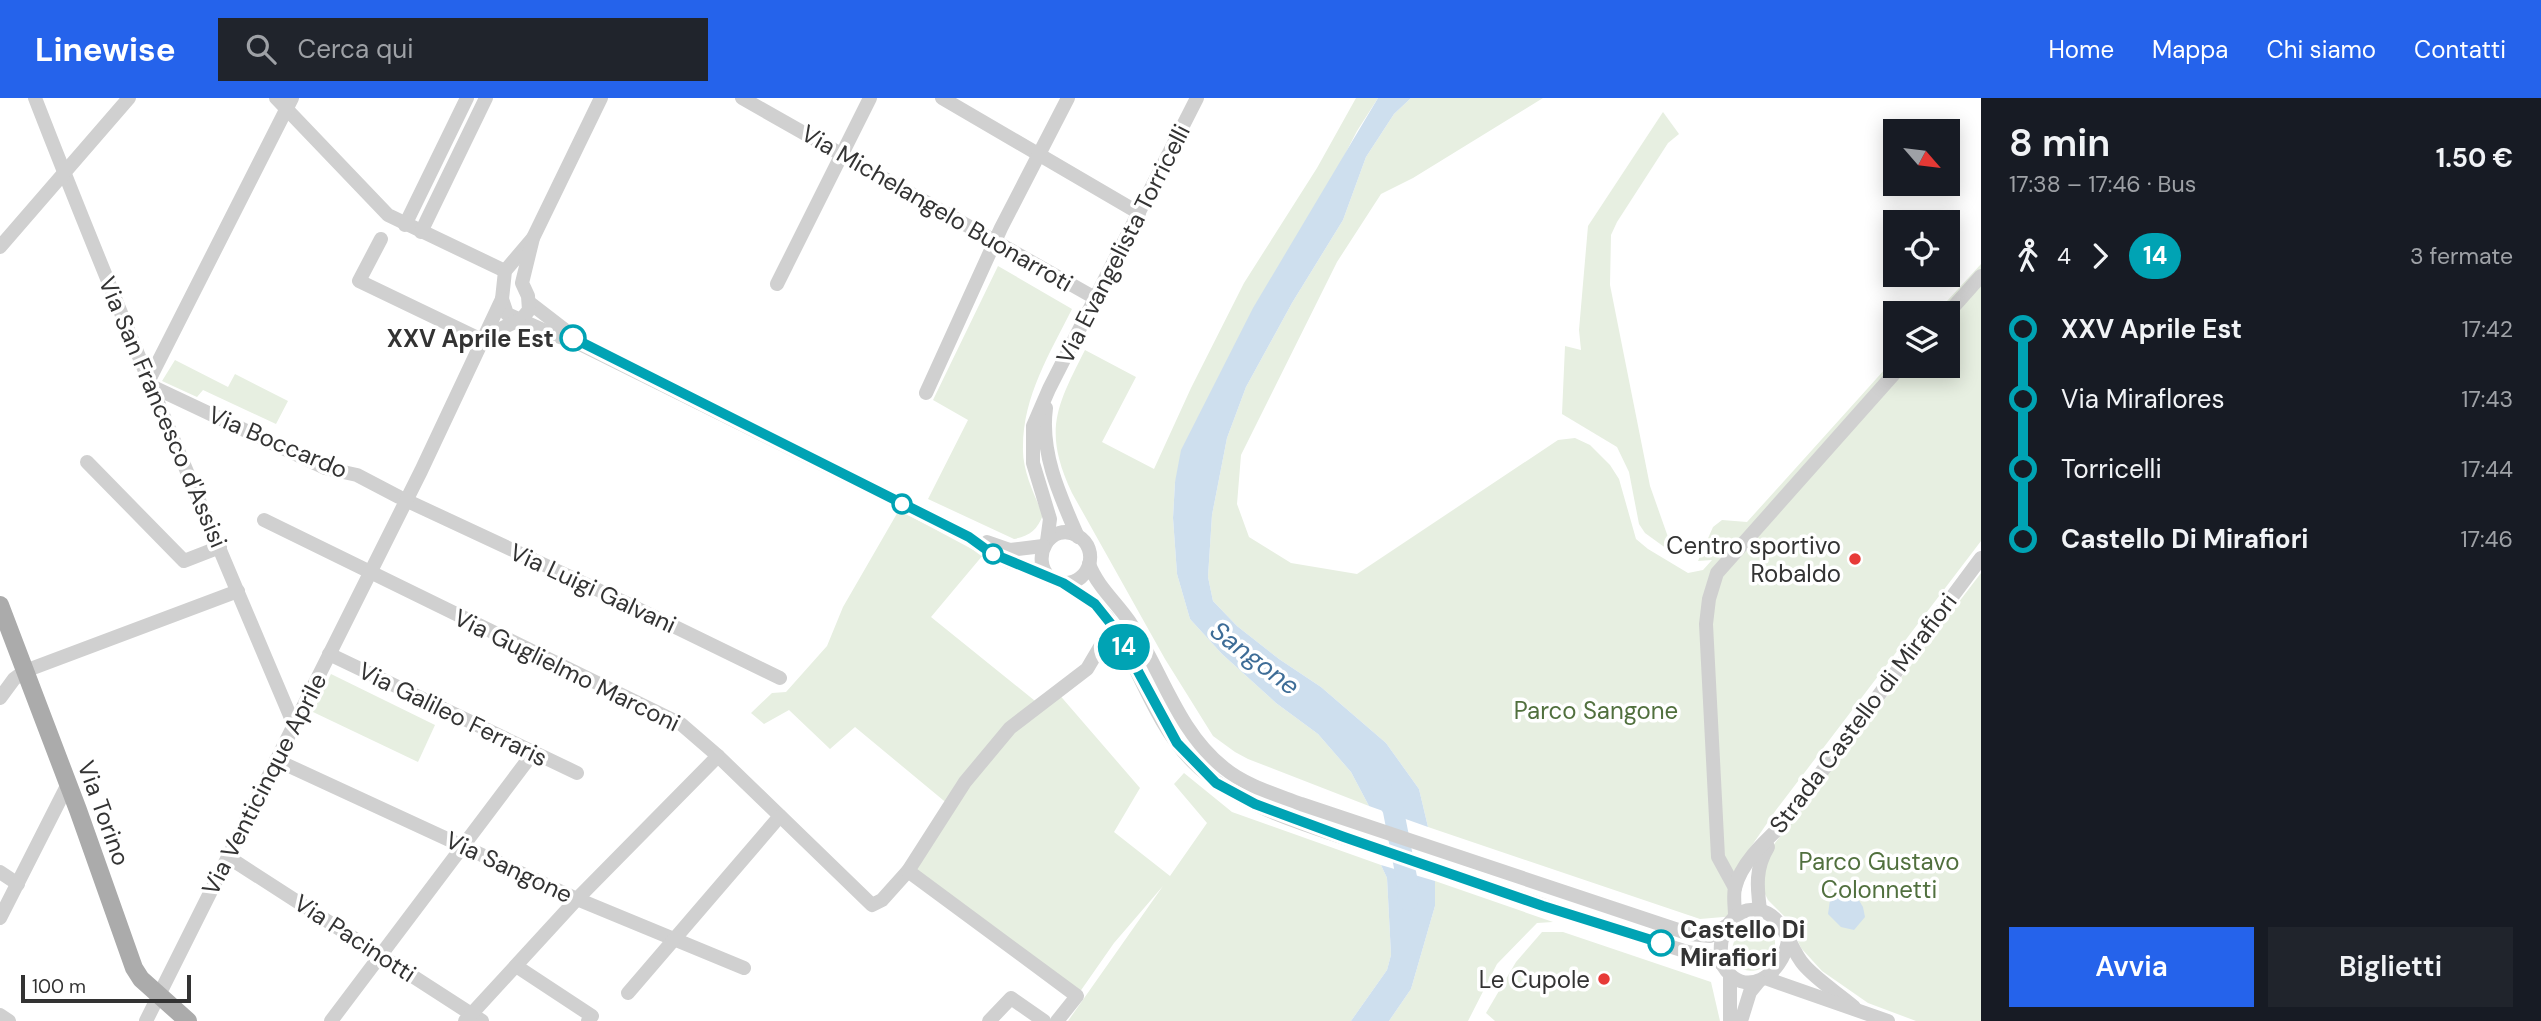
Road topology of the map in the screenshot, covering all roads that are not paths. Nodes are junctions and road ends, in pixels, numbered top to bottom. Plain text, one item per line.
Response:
1 (35, 98) edge
2 (130, 98) edge
3 (276, 98) edge
4 (467, 98) edge
5 (486, 98) edge
6 (601, 98) edge
7 (742, 98) edge
8 (870, 98) edge
9 (942, 98) edge
10 (1068, 98) edge
11 (1198, 98) edge
12 (289, 104) edge
13 (842, 154) junction
14 (1040, 154) junction
15 (64, 172) junction
16 (1139, 213) junction
17 (405, 225) junction
18 (421, 232) junction
19 (533, 238) junction
20 (381, 239) dead end
21 (994, 242) junction
22 (0, 247) edge
23 (507, 269) junction
24 (524, 270) junction
25 (1981, 276) edge
26 (777, 284) dead end
27 (1095, 298) junction
28 (502, 299) junction
29 (1959, 301) edge
30 (530, 303) junction
31 (519, 320) junction
32 (484, 341) junction
33 (576, 342) junction
34 (1889, 378) edge
35 (149, 384) junction
36 (1049, 389) junction
37 (926, 393) dead end
38 (86, 462) dead end
39 (406, 501) junction
40 (264, 520) dead end
41 (969, 537) junction
42 (1078, 537) junction
43 (1045, 544) junction
44 (220, 547) junction
45 (1981, 558) edge
46 (1089, 564) junction
47 (369, 573) junction
48 (1056, 581) junction
49 (238, 591) junction
50 (0, 605) edge
51 (1100, 647) dead end
52 (329, 654) junction
53 (25, 671) junction
54 (780, 678) dead end
55 (0, 698) edge
56 (294, 725) junction
57 (533, 753) junction
58 (718, 756) junction
59 (276, 760) junction
60 (578, 774) dead end
61 (68, 784) junction
62 (780, 816) junction
63 (1782, 825) junction
64 (462, 846) junction
65 (228, 857) junction
66 (1718, 857) junction
67 (1744, 867) junction
68 (908, 871) junction
69 (0, 872) edge
70 (1756, 879) junction
71 (18, 884) junction
72 (1735, 888) junction
73 (577, 899) junction
74 (1760, 910) junction
75 (0, 918) edge
76 (1730, 921) junction
77 (672, 940) junction
78 (1788, 942) junction
79 (381, 954) junction
80 (516, 966) junction
81 (744, 968) dead end
82 (1726, 969) junction
83 (1762, 980) junction
84 (628, 993) dead end
85 (159, 995) junction
86 (1854, 1007) junction
87 (0, 1015) edge
88 (473, 1019) edge
89 (9, 1021) edge
90 (146, 1021) edge
91 (188, 1021) edge
92 (331, 1021) edge
93 (588, 1021) edge
94 (989, 1021) edge
95 (1044, 1021) edge
96 (1057, 1021) edge
97 (1730, 1021) edge
98 (1741, 1021) edge
99 (1888, 1021) edge

1 - 15 street, Via San Francesco d'Assisi
2 - 15 street
3 - 12 street
4 - 17 street
5 - 18 street
6 - 19 street
7 - 13 street, Via Michelangelo Buonarroti
8 - 13 street
9 - 14 street
10 - 14 street
11 - 16 street, Via Evangelista Torricelli
12 - 17 street
12 - 35 street
13 - 21 street, Via Michelangelo Buonarroti
13 - 26 street
14 - 16 street
14 - 21 street
15 - 22 street
15 - 35 street, Via San Francesco d'Assisi
16 - 27 street, Via Evangelista Torricelli
17 - 18 street
18 - 23 street
19 - 23 street
19 - 24 street
20 - 32 street
21 - 27 street, Via Michelangelo Buonarroti
21 - 37 street
23 - 24 street
23 - 28 street, Via Venticinque Aprile
24 - 30 street
25 - 29 street
27 - 36 street, Via Evangelista Torricelli
28 - 31 street
28 - 32 street, Via Venticinque Aprile
30 - 31 street
30 - 33 street
31 - 32 street
31 - 33 street
32 - 39 street, Via Venticinque Aprile
33 - 41 street
34 - 66 street, Strada Castello di Mirafiori
35 - 39 street, Via Boccardo
35 - 44 street, Via San Francesco d'Assisi
36 - 42 street, Via Evangelista Torricelli
36 - 43 street, Via Evangelista Torricelli
38 - 44 street
39 - 47 street, Via Venticinque Aprile
39 - 54 street, Via Luigi Galvani
40 - 47 street
41 - 43 street
41 - 48 street
42 - 43 street
42 - 46 street
43 - 48 street
44 - 49 street, Via San Francesco d'Assisi
45 - 63 street, Strada Castello di Mirafiori
46 - 48 street
46 - 76 street
47 - 52 street, Via Venticinque Aprile
47 - 58 street, Via Guglielmo Marconi
48 - 82 street
49 - 53 street
49 - 56 street, Via San Francesco d'Assisi
50 - 53 main road, Via Torino
51 - 68 street
52 - 56 street, Via Venticinque Aprile
52 - 57 street, Via Galileo Ferraris
53 - 55 street
53 - 61 main road, Via Torino
56 - 59 street, Via Venticinque Aprile
57 - 60 street, Via Galileo Ferraris
57 - 64 street
58 - 62 street, Via Guglielmo Marconi
58 - 73 street
59 - 64 street, Via Sangone
59 - 65 street, Via Venticinque Aprile
61 - 71 street
61 - 85 main road, Via Torino
62 - 68 street, Via Guglielmo Marconi
62 - 77 street
63 - 67 street, Strada Castello di Mirafiori
63 - 70 street
64 - 73 street, Via Sangone
64 - 79 street
65 - 79 street, Via Pacinotti
65 - 85 street, Via Venticinque Aprile
66 - 67 street
66 - 72 street, Strada Castello di Mirafiori
67 - 70 street
67 - 72 street, Strada Castello di Mirafiori
68 - 96 street
69 - 71 street
70 - 74 street
71 - 75 street
72 - 76 street, Strada Castello di Mirafiori
73 - 77 street, Via Sangone
73 - 80 street
74 - 76 street
74 - 78 street
76 - 82 street
77 - 81 street, Via Sangone
77 - 84 street
78 - 83 street
78 - 86 street
79 - 88 street, Via Pacinotti
79 - 92 street
80 - 88 street
80 - 93 street
82 - 83 street
82 - 97 street
83 - 86 street
83 - 98 street
85 - 90 street, Via Venticinque Aprile
85 - 91 main road, Via Torino
86 - 99 street
87 - 89 street
94 - 95 street

